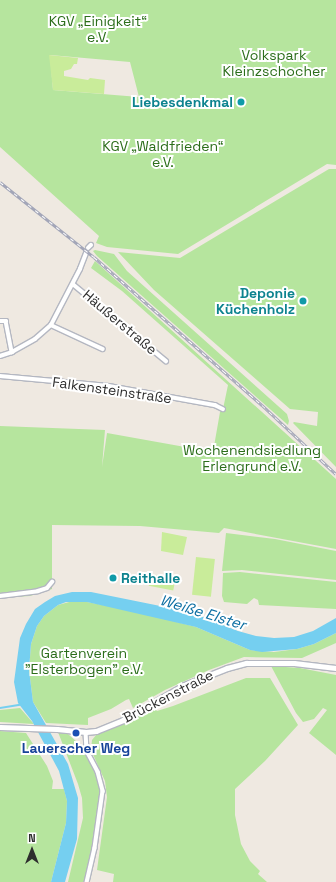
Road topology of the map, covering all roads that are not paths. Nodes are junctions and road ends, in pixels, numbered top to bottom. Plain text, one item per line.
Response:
1 (86, 253) dead end
2 (72, 284) junction
3 (0, 321) edge
4 (51, 325) junction
5 (103, 349) dead end
6 (12, 352) junction
7 (0, 356) edge
8 (166, 361) dead end
9 (0, 376) edge
10 (223, 409) dead end
11 (52, 582) dead end
12 (0, 596) edge
13 (336, 668) edge
14 (0, 727) edge
15 (86, 732) junction
16 (87, 882) edge

1 - 2 street
2 - 4 street
2 - 8 street, Häußerstraße
3 - 6 street
4 - 5 street
4 - 6 street
6 - 7 street
9 - 10 street, Falkensteinstraße
11 - 12 street
13 - 15 main road, Brückenstraße
14 - 15 main road, Brückenstraße
15 - 16 street

